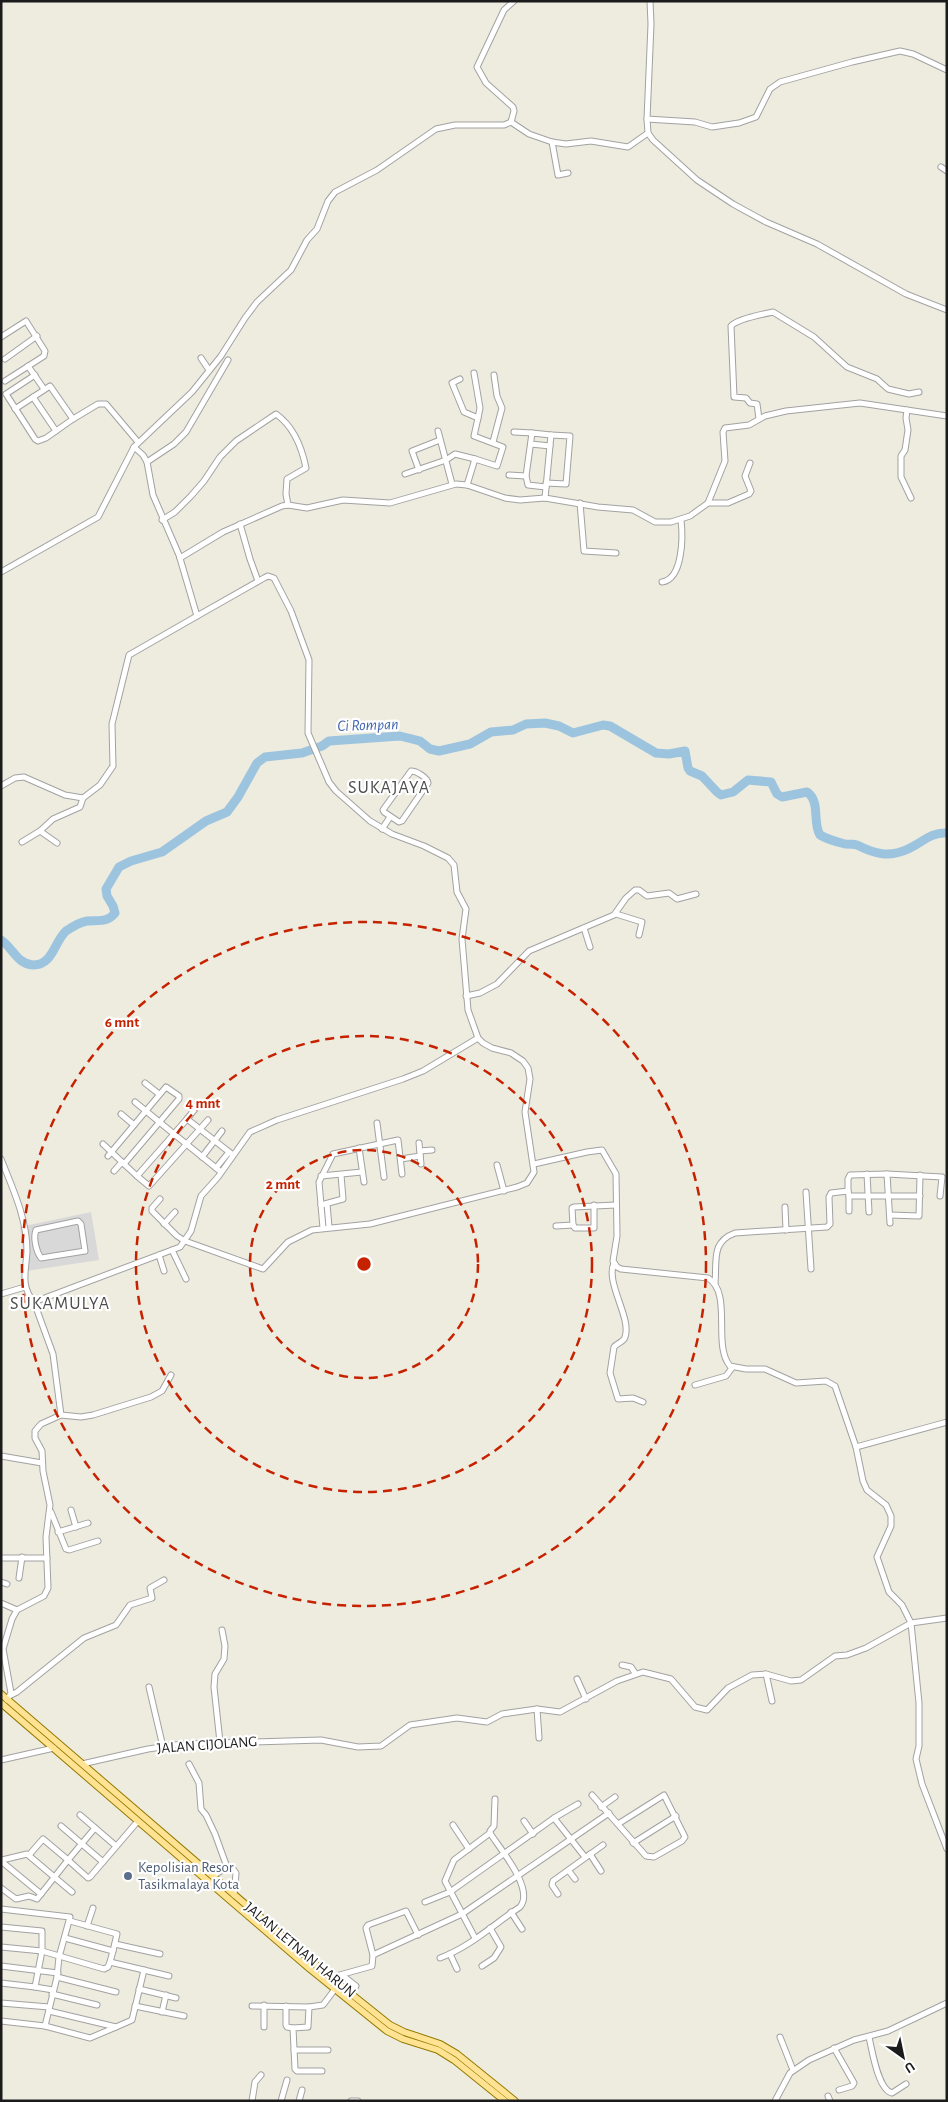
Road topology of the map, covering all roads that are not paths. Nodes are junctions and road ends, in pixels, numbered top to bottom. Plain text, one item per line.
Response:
1 (514, 1) edge
2 (650, 1) edge
3 (947, 70) edge
4 (647, 119) junction
5 (511, 122) junction
6 (648, 133) junction
7 (552, 142) junction
8 (568, 173) dead end
9 (946, 308) edge
10 (37, 336) junction
11 (1, 337) edge
12 (201, 358) dead end
13 (5, 359) dead end
14 (228, 360) dead end
15 (28, 366) junction
16 (209, 370) junction
17 (474, 373) dead end
18 (35, 375) junction
19 (494, 375) dead end
20 (460, 379) dead end
21 (5, 382) dead end
22 (44, 389) junction
23 (919, 392) dead end
24 (33, 397) junction
25 (15, 409) junction
26 (908, 410) junction
27 (947, 416) edge
28 (73, 418) junction
29 (478, 418) junction
30 (759, 419) junction
31 (56, 431) junction
32 (438, 431) dead end
33 (514, 432) dead end
34 (532, 433) junction
35 (551, 435) junction
36 (440, 440) junction
37 (138, 442) junction
38 (493, 442) junction
39 (531, 444) junction
40 (550, 446) junction
41 (134, 447) junction
42 (476, 459) junction
43 (446, 460) junction
44 (147, 462) junction
45 (750, 463) dead end
46 (419, 470) junction
47 (405, 474) dead end
48 (509, 474) dead end
49 (526, 476) junction
50 (452, 484) junction
51 (467, 485) junction
52 (546, 485) junction
53 (545, 498) junction
54 (911, 498) dead end
55 (580, 503) junction
56 (708, 503) junction
57 (288, 505) junction
58 (162, 520) junction
59 (681, 520) junction
60 (240, 524) junction
61 (616, 553) dead end
62 (180, 558) junction
63 (1, 572) edge
64 (258, 581) junction
65 (662, 582) dead end
66 (197, 616) junction
67 (1, 786) edge
68 (83, 798) junction
69 (390, 817) junction
70 (382, 828) junction
71 (40, 831) junction
72 (22, 842) dead end
73 (57, 843) dead end
74 (696, 894) dead end
75 (616, 914) junction
76 (584, 928) junction
77 (639, 935) dead end
78 (590, 946) dead end
79 (466, 996) junction
80 (478, 1038) junction
81 (145, 1083) dead end
82 (159, 1094) junction
83 (135, 1102) dead end
84 (195, 1109) dead end
85 (146, 1111) junction
86 (121, 1114) dead end
87 (187, 1119) junction
88 (208, 1120) dead end
89 (160, 1122) junction
90 (377, 1123) dead end
91 (134, 1125) junction
92 (201, 1128) junction
93 (222, 1131) dead end
94 (174, 1134) junction
95 (216, 1140) junction
96 (419, 1142) dead end
97 (378, 1143) junction
98 (103, 1144) dead end
99 (188, 1145) junction
100 (359, 1148) junction
101 (432, 1150) dead end
102 (231, 1153) junction
103 (110, 1154) junction
104 (420, 1154) junction
105 (202, 1157) junction
106 (401, 1158) junction
107 (1, 1160) edge
108 (123, 1163) junction
109 (421, 1164) dead end
110 (534, 1164) junction
111 (497, 1165) dead end
112 (216, 1168) junction
113 (114, 1171) dead end
114 (221, 1172) junction
115 (362, 1172) junction
116 (402, 1174) dead end
117 (867, 1174) junction
118 (887, 1174) junction
119 (341, 1175) junction
120 (920, 1175) junction
121 (137, 1176) junction
122 (321, 1176) junction
123 (384, 1177) dead end
124 (364, 1182) dead end
125 (504, 1191) junction
126 (806, 1192) dead end
127 (848, 1193) junction
128 (889, 1193) junction
129 (920, 1194) junction
130 (869, 1196) junction
131 (940, 1196) dead end
132 (160, 1200) dead end
133 (324, 1204) junction
134 (594, 1205) junction
135 (616, 1205) junction
136 (785, 1207) dead end
137 (849, 1211) dead end
138 (175, 1212) dead end
139 (869, 1212) dead end
140 (890, 1215) junction
141 (890, 1223) dead end
142 (164, 1224) junction
143 (573, 1225) junction
144 (556, 1226) dead end
145 (326, 1228) junction
146 (808, 1228) junction
147 (786, 1230) junction
148 (185, 1241) junction
149 (172, 1250) junction
150 (27, 1251) junction
151 (37, 1252) junction
152 (159, 1255) junction
153 (614, 1263) junction
154 (811, 1269) dead end
155 (164, 1271) dead end
156 (186, 1279) dead end
157 (716, 1283) junction
158 (25, 1287) junction
159 (1, 1294) edge
160 (34, 1302) junction
161 (732, 1368) junction
162 (171, 1375) dead end
163 (695, 1385) dead end
164 (643, 1402) dead end
165 (61, 1415) junction
166 (947, 1422) edge
167 (856, 1447) junction
168 (1, 1456) edge
169 (42, 1463) junction
170 (71, 1510) dead end
171 (51, 1512) junction
172 (88, 1523) dead end
173 (76, 1527) junction
174 (58, 1532) junction
175 (98, 1541) dead end
176 (22, 1557) junction
177 (1, 1558) edge
178 (47, 1558) junction
179 (19, 1578) dead end
180 (164, 1580) dead end
181 (1, 1582) edge
182 (7, 1584) dead end
183 (1, 1603) edge
184 (17, 1610) junction
185 (947, 1618) edge
186 (911, 1623) junction
187 (222, 1630) dead end
188 (622, 1665) dead end
189 (635, 1674) junction
190 (766, 1674) junction
191 (577, 1678) dead end
192 (149, 1687) dead end
193 (1, 1694) edge
194 (6, 1699) edge
195 (586, 1699) junction
196 (772, 1701) dead end
197 (537, 1709) junction
198 (37, 1729) junction
199 (539, 1738) dead end
200 (220, 1742) junction
201 (163, 1747) junction
202 (54, 1748) junction
203 (1, 1760) edge
204 (82, 1764) junction
205 (189, 1764) dead end
206 (592, 1795) dead end
207 (615, 1797) dead end
208 (495, 1799) dead end
209 (122, 1803) junction
210 (578, 1804) dead end
211 (601, 1807) junction
212 (608, 1813) junction
213 (80, 1815) dead end
214 (676, 1816) junction
215 (554, 1818) junction
216 (138, 1821) junction
217 (524, 1821) dead end
218 (618, 1824) junction
219 (453, 1825) dead end
220 (61, 1826) dead end
221 (95, 1828) junction
222 (490, 1833) junction
223 (533, 1834) junction
224 (570, 1838) junction
225 (633, 1843) junction
226 (81, 1844) junction
227 (603, 1845) dead end
228 (116, 1846) junction
229 (469, 1848) junction
230 (947, 1849) edge
231 (503, 1854) junction
232 (29, 1855) junction
233 (587, 1856) junction
234 (68, 1860) junction
235 (2, 1861) edge
236 (103, 1862) junction
237 (227, 1868) junction
238 (568, 1870) junction
239 (601, 1871) dead end
240 (213, 1876) junction
241 (518, 1876) junction
242 (55, 1877) junction
243 (575, 1879) dead end
244 (1, 1888) edge
245 (72, 1892) dead end
246 (450, 1892) junction
247 (41, 1894) junction
248 (558, 1894) dead end
249 (236, 1899) junction
250 (424, 1902) dead end
251 (93, 1908) dead end
252 (1, 1909) edge
253 (511, 1912) junction
254 (462, 1914) junction
255 (70, 1921) junction
256 (87, 1926) junction
257 (1, 1927) edge
258 (490, 1928) junction
259 (522, 1929) dead end
260 (418, 1935) junction
261 (65, 1938) junction
262 (475, 1938) junction
263 (116, 1944) junction
264 (1, 1947) edge
265 (42, 1950) junction
266 (113, 1951) junction
267 (160, 1954) dead end
268 (450, 1954) junction
269 (373, 1955) junction
270 (60, 1957) junction
271 (440, 1958) dead end
272 (110, 1962) junction
273 (1, 1966) edge
274 (482, 1966) dead end
275 (457, 1969) dead end
276 (38, 1970) junction
277 (144, 1970) junction
278 (58, 1975) junction
279 (342, 1975) junction
280 (169, 1976) dead end
281 (328, 1979) junction
282 (1, 1983) edge
283 (35, 1987) junction
284 (139, 1989) junction
285 (335, 1989) junction
286 (53, 1992) junction
287 (116, 1992) dead end
288 (352, 1994) junction
289 (166, 1995) junction
290 (176, 1998) dead end
291 (1, 2003) edge
292 (947, 2003) edge
293 (97, 2005) dead end
294 (264, 2005) junction
295 (136, 2006) junction
296 (252, 2006) dead end
297 (286, 2006) junction
298 (309, 2007) junction
299 (49, 2009) junction
300 (162, 2012) junction
301 (184, 2016) dead end
302 (1, 2021) edge
303 (45, 2026) junction
304 (264, 2027) dead end
305 (116, 2028) junction
306 (293, 2028) junction
307 (780, 2037) dead end
308 (870, 2037) junction
309 (834, 2048) junction
310 (294, 2050) junction
311 (328, 2050) dead end
312 (793, 2070) junction
313 (322, 2071) dead end
314 (261, 2075) dead end
315 (287, 2080) dead end
316 (906, 2084) dead end
317 (302, 2090) dead end
318 (839, 2090) dead end
319 (252, 2101) edge
320 (281, 2101) edge
321 (299, 2101) edge
322 (351, 2101) edge
323 (358, 2101) edge
324 (505, 2101) edge
325 (515, 2101) edge
326 (775, 2101) edge

1 - 5 street
2 - 4 street
3 - 4 street
4 - 6 street
5 - 7 street
5 - 16 street
6 - 7 street
6 - 9 street
7 - 8 street
10 - 11 street
10 - 13 street
10 - 15 street
12 - 16 street
14 - 44 street
15 - 18 street
15 - 21 street
16 - 37 street
17 - 29 street
18 - 22 street
18 - 25 street
19 - 38 street
20 - 29 street
22 - 24 street
22 - 28 street
23 - 30 street
24 - 25 street
24 - 31 street
25 - 31 street
26 - 27 street
26 - 30 street
26 - 54 street
28 - 31 street
28 - 37 street
29 - 38 street
30 - 56 street
32 - 36 street
33 - 34 street
34 - 35 street
34 - 39 street
35 - 40 street
35 - 52 street
36 - 43 street
36 - 46 street
37 - 41 street
38 - 42 street
39 - 40 street
39 - 49 street
40 - 52 street
41 - 44 street
41 - 63 street
42 - 43 street
42 - 51 street
43 - 46 street
43 - 50 street
44 - 58 street
45 - 56 street
46 - 47 street
48 - 49 street
49 - 52 street
50 - 51 street
50 - 57 street
51 - 53 street
52 - 53 street
53 - 55 street
55 - 59 street
55 - 61 street
56 - 59 street
57 - 58 street
57 - 60 street
58 - 62 street
59 - 65 street
60 - 62 street
60 - 64 street
62 - 66 street
64 - 66 street
64 - 70 street
66 - 68 street
67 - 68 street
68 - 71 street
69 - 69 street
69 - 70 street
70 - 79 street
71 - 72 street
71 - 73 street
74 - 75 street
75 - 76 street
75 - 77 street
76 - 78 street
76 - 79 street
79 - 80 street
80 - 102 street
80 - 110 street
81 - 82 street
82 - 85 street
82 - 89 street
83 - 85 street
84 - 87 street
85 - 89 street
85 - 91 street
86 - 91 street
87 - 92 street
87 - 94 street
88 - 92 street
89 - 94 street
89 - 108 street
90 - 97 street
91 - 103 street
92 - 95 street
92 - 99 street
93 - 95 street
94 - 99 street
94 - 121 street
95 - 102 street
95 - 105 street
96 - 104 street
97 - 100 street
97 - 106 street
97 - 123 street
98 - 103 street
99 - 105 street
99 - 121 street
100 - 115 street
100 - 122 street
101 - 104 street
102 - 112 street
102 - 114 street
103 - 108 street
104 - 106 street
104 - 109 street
105 - 112 street
106 - 116 street
107 - 150 street
108 - 113 street
108 - 121 street
110 - 125 street
110 - 135 street
111 - 125 street
112 - 114 street
114 - 148 street
115 - 119 street
115 - 124 street
117 - 118 street
117 - 127 street
117 - 130 street
118 - 120 street
118 - 128 street
119 - 122 street
119 - 133 street
120 - 129 street
120 - 131 street
122 - 133 street
125 - 145 street
126 - 146 street
127 - 130 street
127 - 137 street
127 - 146 street
128 - 129 street
128 - 130 street
128 - 140 street
129 - 140 street
130 - 139 street
132 - 142 street
133 - 145 street
134 - 135 street
134 - 143 street
134 - 143 street
135 - 153 street
136 - 147 street
138 - 142 street
140 - 141 street
142 - 148 street
143 - 144 street
145 - 148 street
146 - 147 street
146 - 154 street
147 - 157 street
148 - 149 street
149 - 152 street
149 - 156 street
150 - 151 street
150 - 158 street
151 - 151 street
152 - 155 street
152 - 160 street
153 - 157 street
153 - 164 street
157 - 161 street
158 - 159 street
158 - 160 street
160 - 165 street
161 - 163 street
161 - 167 street
162 - 165 street
165 - 169 street
166 - 167 street
167 - 186 street
168 - 169 street
169 - 171 street
170 - 173 street
171 - 174 street
171 - 178 street
172 - 173 street
173 - 174 street
174 - 175 street
176 - 177 street
176 - 178 street
176 - 179 street
178 - 184 street
180 - 194 street
181 - 182 street
183 - 184 street
184 - 194 street
185 - 186 street
186 - 190 street
186 - 230 street
187 - 200 street
188 - 189 street
189 - 190 street
189 - 195 street, JALAN CIJOLANG
190 - 196 street
191 - 195 street
192 - 201 street
193 - 194 main road, JALAN LETNAN HARUN
194 - 198 main road, JALAN LETNAN HARUN
195 - 197 street, JALAN CIJOLANG
197 - 199 street
197 - 200 street, JALAN CIJOLANG
198 - 202 main road, JALAN LETNAN HARUN
198 - 204 main road, JALAN LETNAN HARUN
200 - 201 street, JALAN CIJOLANG
201 - 204 street, JALAN CIJOLANG
202 - 203 street
202 - 209 main road, JALAN LETNAN HARUN
204 - 209 main road, JALAN LETNAN HARUN
205 - 237 street
206 - 211 street
207 - 211 street
208 - 222 street
209 - 216 main road, JALAN LETNAN HARUN
209 - 240 main road, JALAN LETNAN HARUN
210 - 215 street
211 - 212 street
212 - 218 street
212 - 224 street
213 - 221 street
214 - 218 street
214 - 225 street
214 - 225 street
215 - 223 street
215 - 224 street
216 - 228 street
216 - 249 main road, JALAN LETNAN HARUN
217 - 223 street
218 - 225 street
219 - 229 street
220 - 226 street
221 - 226 street
221 - 228 street
222 - 229 street
222 - 231 street
223 - 231 street
224 - 233 street
224 - 241 street
226 - 234 street
226 - 236 street
227 - 233 street
228 - 236 street
229 - 246 street
231 - 241 street
231 - 246 street
232 - 234 street
232 - 235 street
232 - 242 street
233 - 238 street
233 - 239 street
234 - 236 street
234 - 242 street
235 - 247 street
237 - 240 street
237 - 249 street
238 - 243 street
238 - 248 street
240 - 249 main road, JALAN LETNAN HARUN
241 - 253 street
241 - 254 street
242 - 245 street
242 - 247 street
244 - 247 street
246 - 250 street
246 - 254 street
249 - 281 main road, JALAN LETNAN HARUN
251 - 256 street
252 - 255 street
253 - 258 street
253 - 259 street
254 - 260 street
254 - 262 street
255 - 256 street
255 - 261 street
256 - 263 street
257 - 265 street
258 - 262 street
258 - 274 street
260 - 269 street
260 - 269 street
261 - 266 street
261 - 270 street
262 - 268 street
263 - 266 street
263 - 267 street
264 - 265 street
265 - 270 street
265 - 276 street
266 - 272 street
268 - 271 street
268 - 275 street
269 - 279 street
270 - 272 street
270 - 278 street
272 - 277 street
273 - 276 street
276 - 278 street
276 - 283 street
277 - 280 street
277 - 284 street
278 - 286 street
278 - 287 street
279 - 281 street
279 - 288 street
281 - 285 main road, JALAN LETNAN HARUN
281 - 288 main road, JALAN LETNAN HARUN
282 - 283 street
283 - 286 street
284 - 289 street
284 - 295 street
285 - 298 street
285 - 324 main road, JALAN LETNAN HARUN
286 - 293 street
286 - 299 street
288 - 325 main road, JALAN LETNAN HARUN
289 - 290 street
289 - 300 street
291 - 299 street
292 - 308 street
294 - 296 street
294 - 297 street
294 - 304 street
295 - 300 street
295 - 305 street
297 - 298 street
297 - 306 street
298 - 306 street
299 - 303 street
299 - 305 street
300 - 301 street
302 - 303 street
303 - 305 street
306 - 310 street
307 - 312 street
308 - 309 street
308 - 316 street
309 - 312 street
309 - 318 street
310 - 311 street
310 - 313 street
312 - 326 street
314 - 319 street
315 - 320 street
317 - 321 street
322 - 323 street

